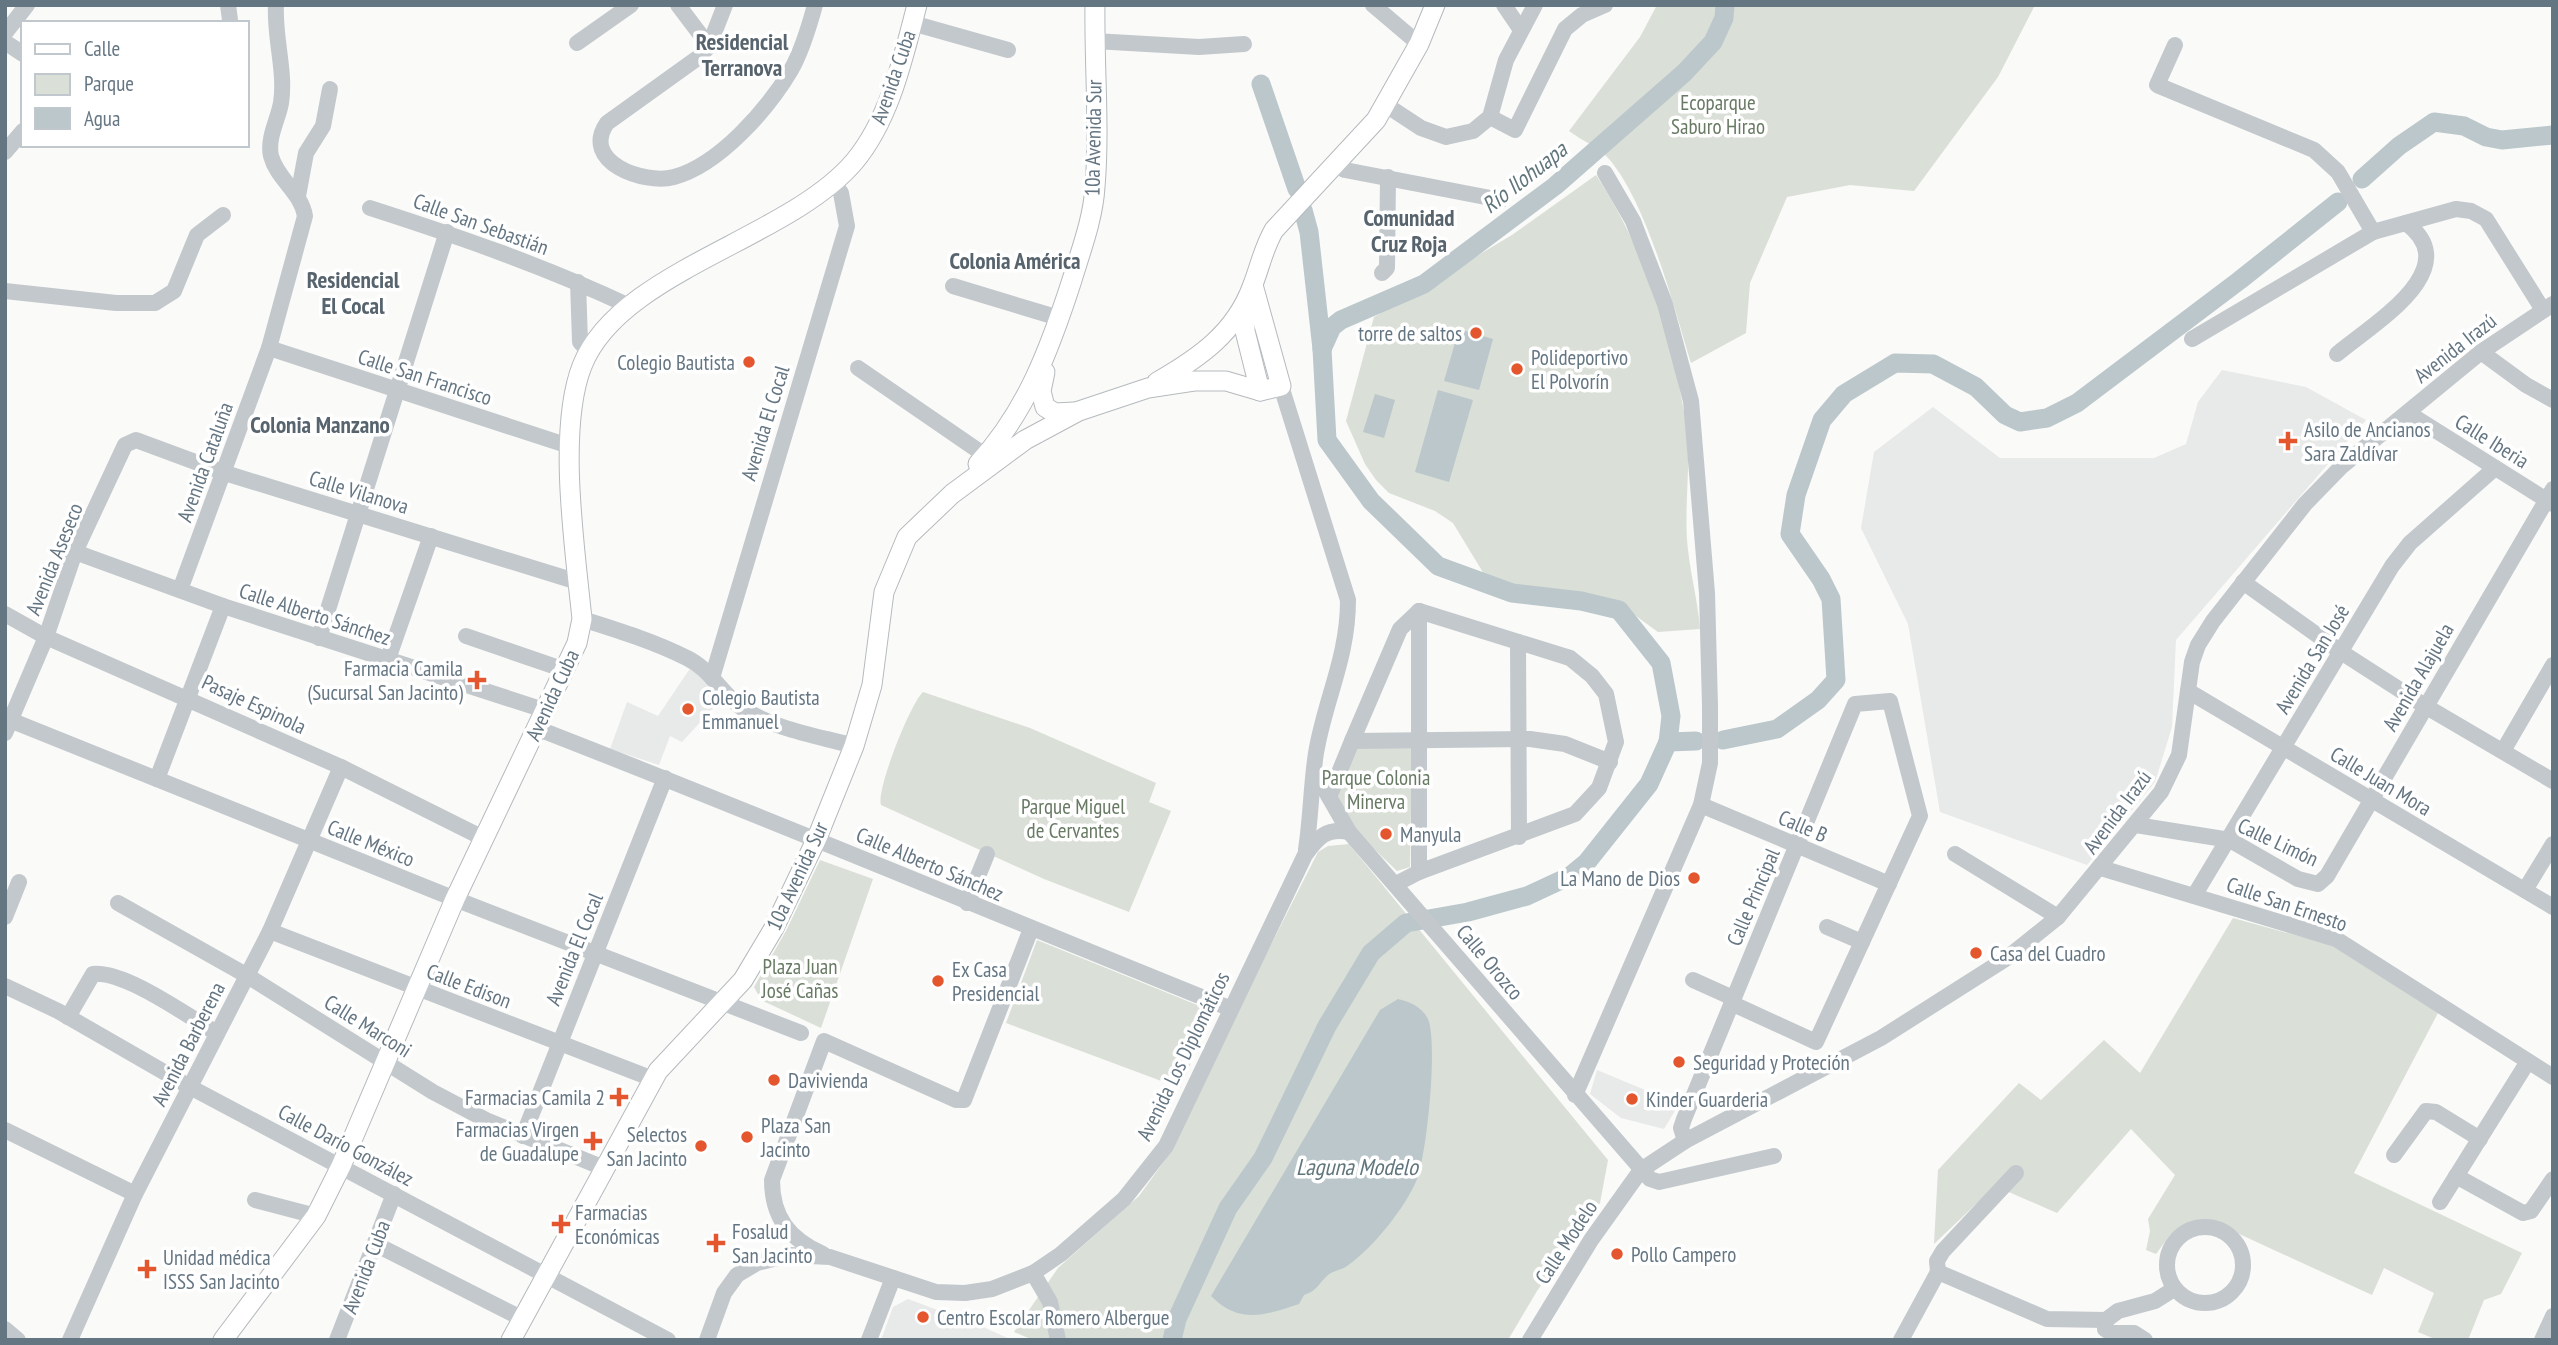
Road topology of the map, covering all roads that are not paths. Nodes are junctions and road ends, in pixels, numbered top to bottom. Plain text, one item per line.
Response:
1 (27, 5) edge
2 (276, 5) edge
3 (631, 5) edge
4 (678, 5) edge
5 (725, 5) edge
6 (815, 5) edge
7 (1095, 5) edge
8 (1373, 5) edge
9 (1435, 5) edge
10 (1504, 5) edge
11 (1535, 5) edge
12 (1605, 5) edge
13 (914, 14) edge
14 (1521, 30) junction
15 (5, 33) edge
16 (1094, 41) junction
17 (5, 42) edge
18 (577, 43) dead end
19 (1244, 44) dead end
20 (1419, 44) junction
21 (2175, 45) dead end
22 (709, 46) junction
23 (1008, 50) dead end
24 (21, 53) edge
25 (330, 89) dead end
26 (1386, 106) junction
27 (1490, 117) junction
28 (1335, 165) junction
29 (1605, 173) dead end
30 (1388, 177) junction
31 (834, 182) junction
32 (298, 196) junction
33 (1502, 200) dead end
34 (370, 208) dead end
35 (223, 215) dead end
36 (2406, 223) junction
37 (447, 232) junction
38 (2373, 233) junction
39 (1382, 273) dead end
40 (578, 282) junction
41 (1253, 285) junction
42 (953, 286) dead end
43 (5, 291) edge
44 (627, 304) junction
45 (1245, 304) junction
46 (2548, 307) edge
47 (1059, 318) junction
48 (2192, 339) dead end
49 (269, 348) junction
50 (1049, 348) junction
51 (590, 352) junction
52 (2481, 352) junction
53 (2337, 354) dead end
54 (858, 368) dead end
55 (1281, 386) junction
56 (1147, 388) junction
57 (397, 390) junction
58 (1260, 391) junction
59 (2553, 400) edge
60 (1079, 411) junction
61 (1287, 411) junction
62 (2408, 413) junction
63 (130, 441) joint
64 (569, 446) junction
65 (985, 456) junction
66 (2496, 468) junction
67 (225, 473) junction
68 (952, 494) junction
69 (2551, 498) edge
70 (361, 515) junction
71 (431, 536) junction
72 (75, 552) junction
73 (578, 582) junction
74 (2243, 582) junction
75 (180, 590) junction
76 (223, 606) junction
77 (1419, 611) junction
78 (5, 614) edge
79 (582, 619) junction
80 (46, 636) junction
81 (466, 636) dead end
82 (319, 638) junction
83 (1518, 642) junction
84 (2341, 652) junction
85 (388, 659) junction
86 (2553, 665) edge
87 (565, 670) junction
88 (712, 678) junction
89 (2188, 691) junction
90 (190, 698) junction
91 (2425, 706) junction
92 (540, 719) junction
93 (7, 724) edge
94 (1517, 739) junction
95 (1352, 741) junction
96 (1418, 741) junction
97 (854, 746) junction
98 (2285, 747) junction
99 (2503, 751) junction
100 (1609, 762) junction
101 (341, 767) junction
102 (1316, 774) junction
103 (666, 778) junction
104 (158, 779) junction
105 (2553, 781) edge
106 (1329, 797) junction
107 (2371, 800) junction
108 (1702, 805) junction
109 (2136, 825) junction
110 (1349, 832) junction
111 (1519, 837) junction
112 (483, 838) junction
113 (817, 838) junction
114 (309, 840) junction
115 (2230, 840) junction
116 (2553, 844) edge
117 (1797, 846) junction
118 (987, 854) dead end
119 (1955, 854) dead end
120 (1305, 855) junction
121 (2101, 868) junction
122 (1419, 872) junction
123 (19, 882) dead end
124 (1396, 884) junction
125 (1889, 884) junction
126 (2318, 884) joint
127 (2525, 890) junction
128 (2194, 895) junction
129 (455, 899) junction
130 (118, 903) dead end
131 (967, 903) junction
132 (2553, 907) edge
133 (5, 917) edge
134 (2058, 917) junction
135 (1827, 927) dead end
136 (1031, 929) junction
137 (270, 931) junction
138 (1862, 942) junction
139 (595, 952) junction
140 (246, 975) junction
141 (743, 980) junction
142 (1693, 980) dead end
143 (5, 986) edge
144 (417, 989) junction
145 (1732, 1000) junction
146 (724, 1002) junction
147 (1229, 1008) junction
148 (68, 1017) junction
149 (770, 1019) junction
150 (217, 1033) junction
151 (801, 1033) dead end
152 (558, 1042) junction
153 (386, 1061) junction
154 (2527, 1063) junction
155 (2553, 1077) edge
156 (653, 1079) junction
157 (190, 1087) junction
158 (1575, 1095) junction
159 (5, 1130) edge
160 (523, 1136) junction
161 (2480, 1139) junction
162 (1685, 1140) junction
163 (2395, 1155) dead end
164 (1774, 1156) dead end
165 (341, 1166) junction
166 (604, 1168) junction
167 (1641, 1170) junction
168 (2016, 1173) dead end
169 (2456, 1176) junction
170 (2553, 1179) edge
171 (135, 1194) junction
172 (394, 1194) junction
173 (255, 1200) dead end
174 (2440, 1202) dead end
175 (316, 1216) junction
176 (376, 1244) junction
177 (830, 1257) junction
178 (1938, 1272) junction
179 (1032, 1273) junction
180 (547, 1274) junction
181 (893, 1278) junction
182 (2174, 1289) junction
183 (2553, 1316) edge
184 (523, 1320) junction
185 (2106, 1320) junction
186 (5, 1329) edge
187 (18, 1340) edge
188 (69, 1340) edge
189 (223, 1340) edge
190 (337, 1340) edge
191 (510, 1340) edge
192 (668, 1340) edge
193 (707, 1340) edge
194 (869, 1340) edge
195 (1058, 1340) edge
196 (1530, 1340) edge
197 (1901, 1340) edge
198 (2145, 1340) edge
199 (2542, 1340) edge

1 - 15 street
2 - 32 street
3 - 18 street
4 - 22 street
5 - 22 street
6 - 22 street
7 - 16 main road, 10a Avenida Sur
8 - 20 street
9 - 20 main road
10 - 14 street
11 - 14 street
12 - 27 street
13 - 23 street
13 - 31 main road, Avenida Cuba
14 - 27 street
16 - 19 street
16 - 47 main road, 10a Avenida Sur
17 - 24 street
20 - 26 main road
21 - 38 street
25 - 32 street, Avenida Cataluña
26 - 27 street
26 - 28 main road
28 - 30 street
28 - 41 main road
29 - 108 street
30 - 33 street
30 - 39 street
31 - 44 main road, Avenida Cuba
31 - 88 street, Avenida El Cocal
32 - 49 street, Avenida Cataluña
34 - 37 street, Calle San Sebastián
35 - 43 street
36 - 38 street
36 - 46 street
36 - 53 street
37 - 40 street, Calle San Sebastián
37 - 57 street
38 - 48 street
40 - 44 street, Calle San Sebastián
40 - 51 street
41 - 45 main road
41 - 55 main road
42 - 47 street
44 - 51 main road, Avenida Cuba
45 - 56 main road
45 - 58 main road
46 - 52 street, Avenida Irazú
47 - 50 main road, 10a Avenida Sur
49 - 57 street, Calle San Francisco
49 - 67 street, Avenida Cataluña
50 - 60 main road, 10a Avenida Sur
50 - 65 main road, 10a Avenida Sur
51 - 64 main road, Avenida Cuba
52 - 59 street
52 - 62 street, Avenida Irazú
54 - 65 street
55 - 58 main road
55 - 61 street, Avenida Los Diplomáticos
56 - 58 main road
56 - 60 main road
57 - 64 street, Calle San Francisco
57 - 70 street
58 - 61 street
60 - 68 main road, 10a Avenida Sur
61 - 102 street, Avenida Los Diplomáticos
62 - 66 street, Calle Iberia
62 - 74 street, Avenida Irazú
63 - 67 street, Calle Vilanova
63 - 72 street, Avenida Aseseco
64 - 73 main road, Avenida Cuba
65 - 68 main road, 10a Avenida Sur
66 - 69 street, Calle Iberia
66 - 84 street, Avenida San José
67 - 70 street, Calle Vilanova
67 - 75 street, Avenida Cataluña
68 - 97 main road, 10a Avenida Sur
69 - 91 street, Avenida Alajuela
70 - 71 street, Calle Vilanova
70 - 82 street
71 - 73 street, Calle Vilanova
71 - 85 street
72 - 75 street, Calle Alberto Sánchez
72 - 80 street, Avenida Aseseco
73 - 79 main road, Avenida Cuba
74 - 84 street
74 - 89 street, Avenida Irazú
75 - 76 street, Calle Alberto Sánchez
76 - 82 street, Calle Alberto Sánchez
76 - 90 street
77 - 83 street
77 - 95 street
77 - 96 street
78 - 80 street, Pasaje Espinola
79 - 87 main road, Avenida Cuba
79 - 88 street
80 - 90 street, Pasaje Espinola
80 - 93 street, Avenida Aseseco
81 - 87 street
82 - 85 street, Calle Alberto Sánchez
83 - 94 street
83 - 100 street
84 - 91 street
84 - 98 street, Avenida San José
85 - 92 street, Calle Alberto Sánchez
86 - 99 street
87 - 92 main road, Avenida Cuba
88 - 97 street
89 - 98 street, Calle Juan Mora
89 - 109 street, Avenida Irazú
90 - 101 street, Pasaje Espinola
90 - 104 street
91 - 99 street
91 - 107 street, Avenida Alajuela
92 - 103 street, Calle Alberto Sánchez
92 - 112 main road, Avenida Cuba
93 - 104 street, Calle México
94 - 96 street
94 - 100 street
94 - 111 street
95 - 96 street
95 - 106 street
96 - 122 street
97 - 113 main road, 10a Avenida Sur
98 - 107 street, Calle Juan Mora
98 - 115 street, Avenida San José
99 - 105 street
100 - 111 street
101 - 112 street, Pasaje Espinola
101 - 114 street, Avenida Barberena
102 - 106 street, Calle Orozco
102 - 120 street, Avenida Los Diplomáticos
103 - 113 street, Calle Alberto Sánchez
103 - 139 street, Avenida El Cocal
104 - 114 street, Calle México
106 - 110 street, Calle Orozco
107 - 126 street, Avenida Alajuela
107 - 127 street, Calle Juan Mora
108 - 117 street, Calle B
108 - 158 street
109 - 115 street, Calle Limón
109 - 121 street, Avenida Irazú
110 - 120 street, Avenida Los Diplomáticos
110 - 124 street, Calle Orozco
111 - 122 street
112 - 129 main road, Avenida Cuba
113 - 131 street, Calle Alberto Sánchez
113 - 141 main road, 10a Avenida Sur
114 - 129 street, Calle México
114 - 137 street, Avenida Barberena
115 - 126 street, Calle Limón
115 - 128 street, Avenida San José
116 - 127 street
117 - 125 street, Calle B
117 - 125 street, Calle Principal
117 - 145 street, Calle Principal
118 - 131 street
119 - 134 street
120 - 147 street, Avenida Los Diplomáticos
121 - 128 street, Calle San Ernesto
121 - 134 street, Avenida Irazú
122 - 124 street
123 - 133 street
124 - 158 street, Calle Orozco
125 - 138 street
127 - 132 street, Calle Juan Mora
128 - 154 street, Calle San Ernesto
129 - 139 street, Calle México
129 - 144 main road, Avenida Cuba
130 - 140 street, Calle Marconi
131 - 136 street, Calle Alberto Sánchez
134 - 162 street, Avenida Irazú
135 - 138 street
136 - 147 street, Calle Alberto Sánchez
136 - 177 street
137 - 140 street, Avenida Barberena
137 - 144 street, Calle Edison
138 - 145 street
139 - 146 street, Calle México
139 - 152 street, Avenida El Cocal
140 - 150 street, Avenida Barberena
140 - 153 street, Calle Marconi
141 - 146 main road, 10a Avenida Sur
141 - 149 street
142 - 145 street
143 - 148 street, Calle Darío González
144 - 152 street, Calle Edison
144 - 153 main road, Avenida Cuba
145 - 162 street, Calle Principal
146 - 149 street, Calle México
146 - 156 main road, 10a Avenida Sur
147 - 179 street, Avenida Los Diplomáticos
148 - 150 street
148 - 157 street, Calle Darío González
149 - 151 street, Calle México
150 - 157 street, Avenida Barberena
152 - 156 street, Calle Edison
152 - 160 street, Avenida El Cocal
153 - 160 street, Calle Marconi
153 - 165 main road, Avenida Cuba
154 - 155 street, Calle San Ernesto
154 - 161 street
156 - 166 main road, 10a Avenida Sur
157 - 165 street, Calle Darío González
157 - 171 street, Avenida Barberena
158 - 167 street, Calle Orozco
159 - 171 street
160 - 166 street, Calle Marconi
161 - 163 street
161 - 169 street
162 - 167 street, Avenida Irazú
164 - 167 street
165 - 172 street, Calle Darío González
165 - 175 main road, Avenida Cuba
166 - 180 main road, 10a Avenida Sur
167 - 196 street, Calle Modelo
168 - 178 street
169 - 170 street
169 - 174 street
171 - 188 street, Avenida Barberena
172 - 176 street, Avenida Cuba
172 - 180 street, Calle Darío González
173 - 175 street
175 - 189 main road, Avenida Cuba
176 - 184 street
176 - 190 street, Avenida Cuba
177 - 181 street, Avenida Los Diplomáticos
177 - 193 street, Avenida Los Diplomáticos
178 - 185 street
178 - 197 street
179 - 181 street, Avenida Los Diplomáticos
179 - 195 street
180 - 184 main road, 10a Avenida Sur
180 - 192 street, Calle Darío González
181 - 194 street
182 - 182 street
182 - 185 street
183 - 199 street
184 - 191 main road, 10a Avenida Sur
185 - 198 street
186 - 187 street

